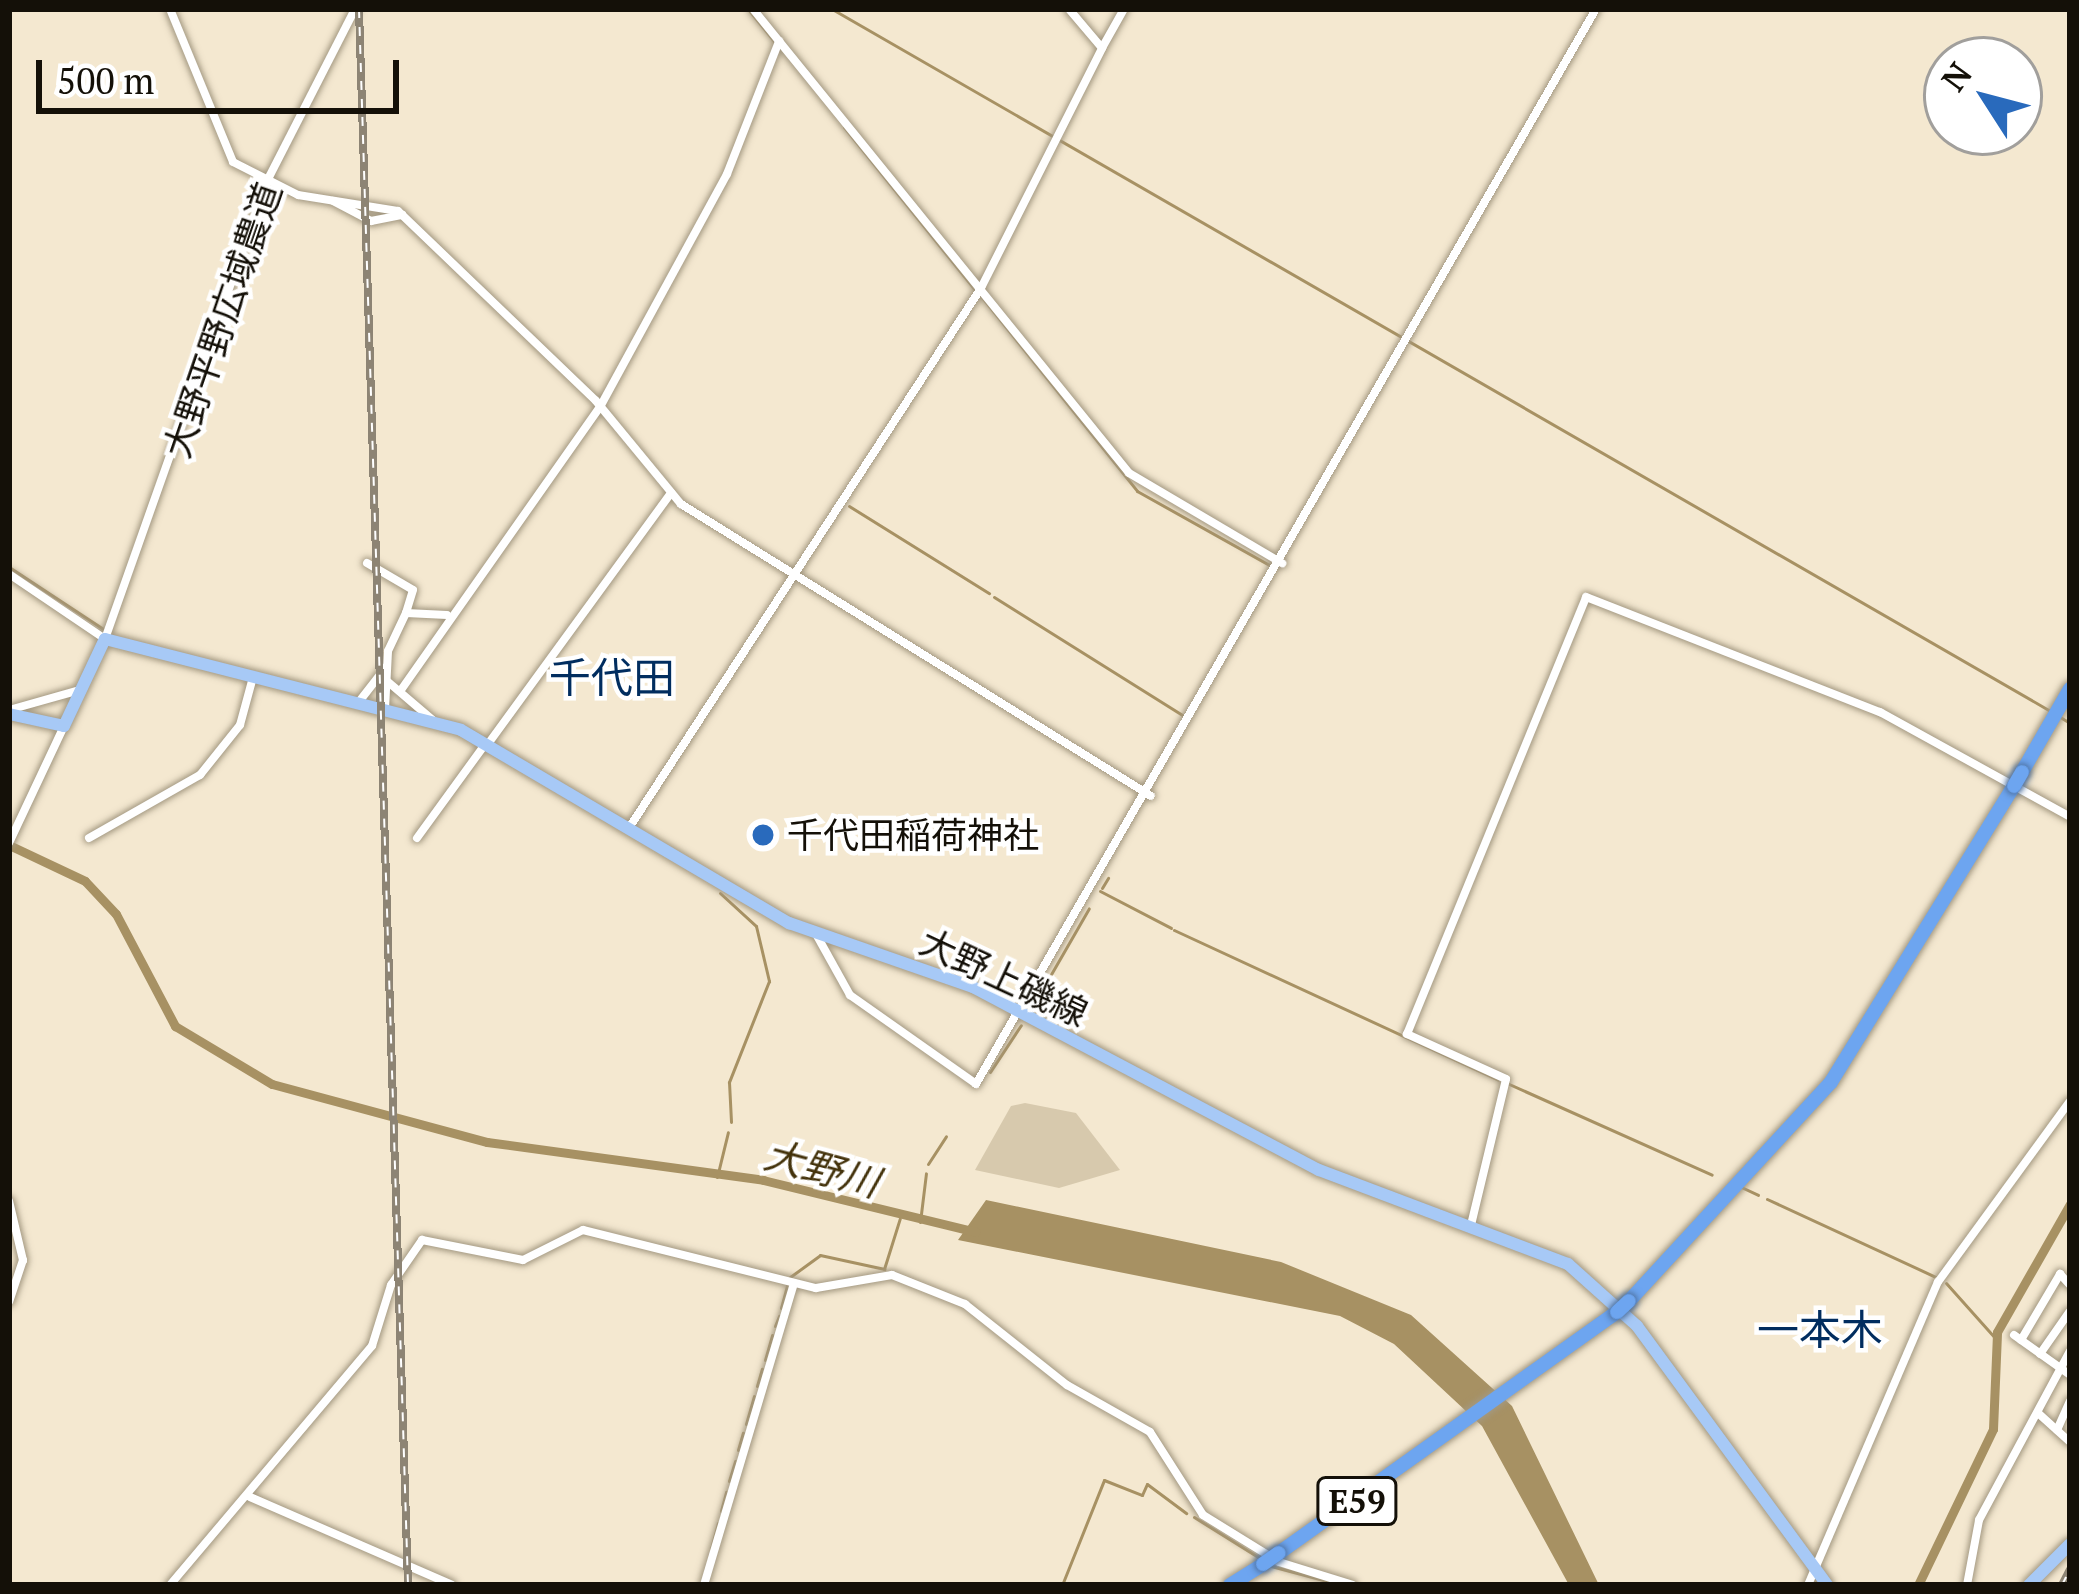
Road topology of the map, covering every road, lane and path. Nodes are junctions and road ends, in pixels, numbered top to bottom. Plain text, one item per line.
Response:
1 (170, 9) edge
2 (355, 9) edge
3 (753, 9) edge
4 (1069, 9) edge
5 (1124, 9) edge
6 (1596, 9) edge
7 (777, 43) junction
8 (1102, 48) junction
9 (267, 181) junction
10 (328, 198) junction
11 (404, 215) junction
12 (981, 288) junction
13 (600, 407) junction
14 (671, 493) junction
15 (367, 563) dead end
16 (1282, 563) junction
17 (9, 574) edge
18 (799, 574) junction
19 (406, 614) junction
20 (448, 616) junction
21 (105, 639) junction
22 (386, 668) junction
23 (253, 676) junction
24 (386, 680) junction
25 (2070, 689) edge
26 (81, 690) junction
27 (401, 690) junction
28 (358, 703) junction
29 (385, 710) junction
30 (9, 712) edge
31 (435, 722) junction
32 (64, 726) junction
33 (487, 744) junction
34 (1151, 796) junction
35 (2070, 817) edge
36 (628, 830) junction
37 (89, 838) dead end
38 (418, 838) dead end
39 (9, 843) edge
40 (816, 934) junction
41 (1024, 1013) junction
42 (2070, 1101) edge
43 (9, 1201) edge
44 (1471, 1225) junction
45 (794, 1283) junction
46 (2070, 1285) edge
47 (9, 1302) edge
48 (2070, 1311) edge
49 (2070, 1352) edge
50 (2040, 1354) junction
51 (2059, 1367) junction
52 (2070, 1375) edge
53 (2069, 1405) edge
54 (2038, 1413) junction
55 (2057, 1430) junction
56 (2070, 1442) edge
57 (249, 1497) junction
58 (2070, 1544) edge
59 (1817, 1571) junction
60 (170, 1585) edge
61 (452, 1585) edge
62 (704, 1585) edge
63 (1230, 1585) edge
64 (1353, 1585) edge
65 (1808, 1585) edge
66 (1827, 1585) edge
67 (1967, 1585) edge
68 (2029, 1585) edge

1 - 9 street
2 - 9 street, 大野平野広域農道
3 - 7 street
4 - 8 street
5 - 8 street
6 - 16 street
7 - 12 street
7 - 13 street
8 - 12 street
9 - 10 street
9 - 21 street, 大野平野広域農道
10 - 11 street
10 - 11 street
11 - 13 street
12 - 16 street
12 - 18 street
13 - 14 street
13 - 20 street
14 - 18 street
14 - 33 street
15 - 19 street
16 - 34 street
17 - 21 street
18 - 34 street
18 - 36 street
19 - 20 street
19 - 22 street
20 - 27 street
21 - 23 main road, 大野上磯線
21 - 26 main road
22 - 24 street
22 - 28 street
23 - 28 main road, 大野上磯線
23 - 37 street
24 - 27 street
24 - 29 street
25 - 63 highway, E59, bridge
26 - 30 street
26 - 32 main road
27 - 31 street
28 - 29 main road, 大野上磯線
29 - 31 main road, 大野上磯線
30 - 32 main road
31 - 33 main road, 大野上磯線
32 - 39 street
33 - 36 main road, 大野上磯線
33 - 38 street
34 - 41 street
35 - 44 street
36 - 40 main road, 大野上磯線
40 - 41 main road, 大野上磯線
40 - 41 street
41 - 44 main road, 大野上磯線
42 - 59 street
43 - 47 street
44 - 59 main road, 大野上磯線
45 - 57 street
45 - 62 street
45 - 64 street
46 - 50 street
48 - 50 street
49 - 51 street
50 - 51 street
51 - 52 street
51 - 54 street
53 - 55 street
54 - 55 street
54 - 67 street
55 - 56 street
57 - 60 street
57 - 61 street
58 - 68 main road
59 - 65 street
59 - 66 main road, 大野上磯線

